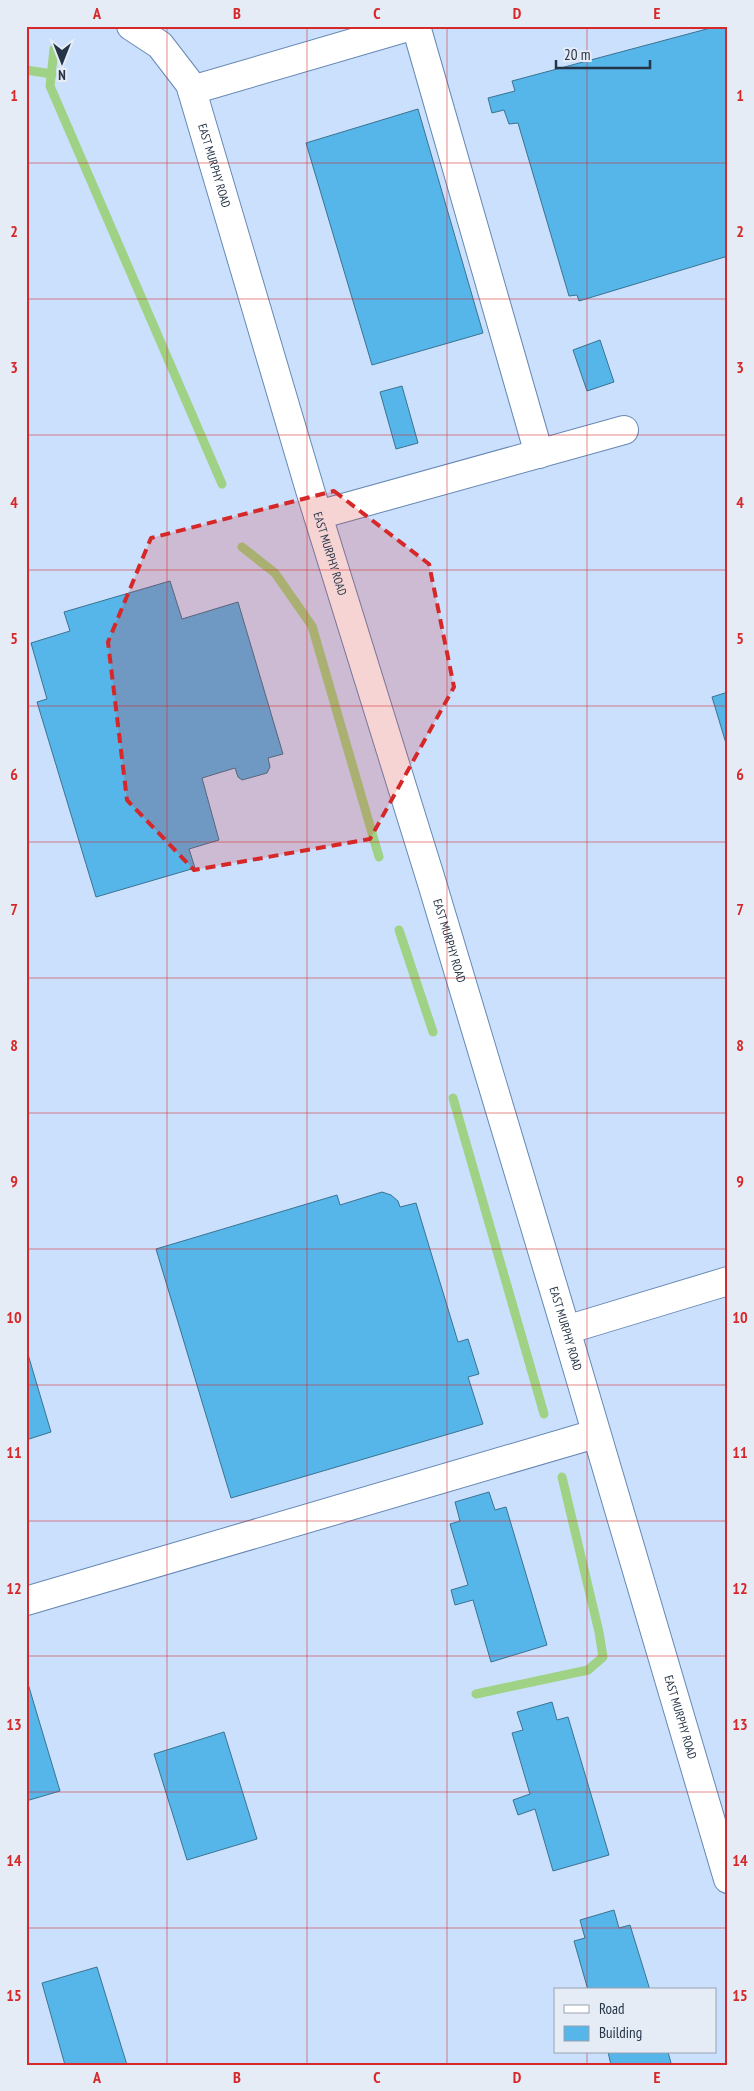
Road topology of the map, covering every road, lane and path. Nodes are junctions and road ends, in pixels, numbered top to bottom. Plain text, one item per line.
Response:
1 (130, 26) edge
2 (411, 26) edge
3 (416, 26) edge
4 (192, 90) junction
5 (624, 430) dead end
6 (539, 454) junction
7 (318, 515) junction
8 (728, 1282) edge
9 (566, 1330) junction
10 (595, 1434) junction
11 (26, 1601) edge
12 (728, 1879) edge

1 - 4 street, EAST MURPHY ROAD
2 - 4 street
3 - 6 street
4 - 7 street, EAST MURPHY ROAD
5 - 6 street
6 - 7 street
7 - 9 street, EAST MURPHY ROAD
8 - 9 street
9 - 10 street, EAST MURPHY ROAD
10 - 11 street
10 - 12 street, EAST MURPHY ROAD

